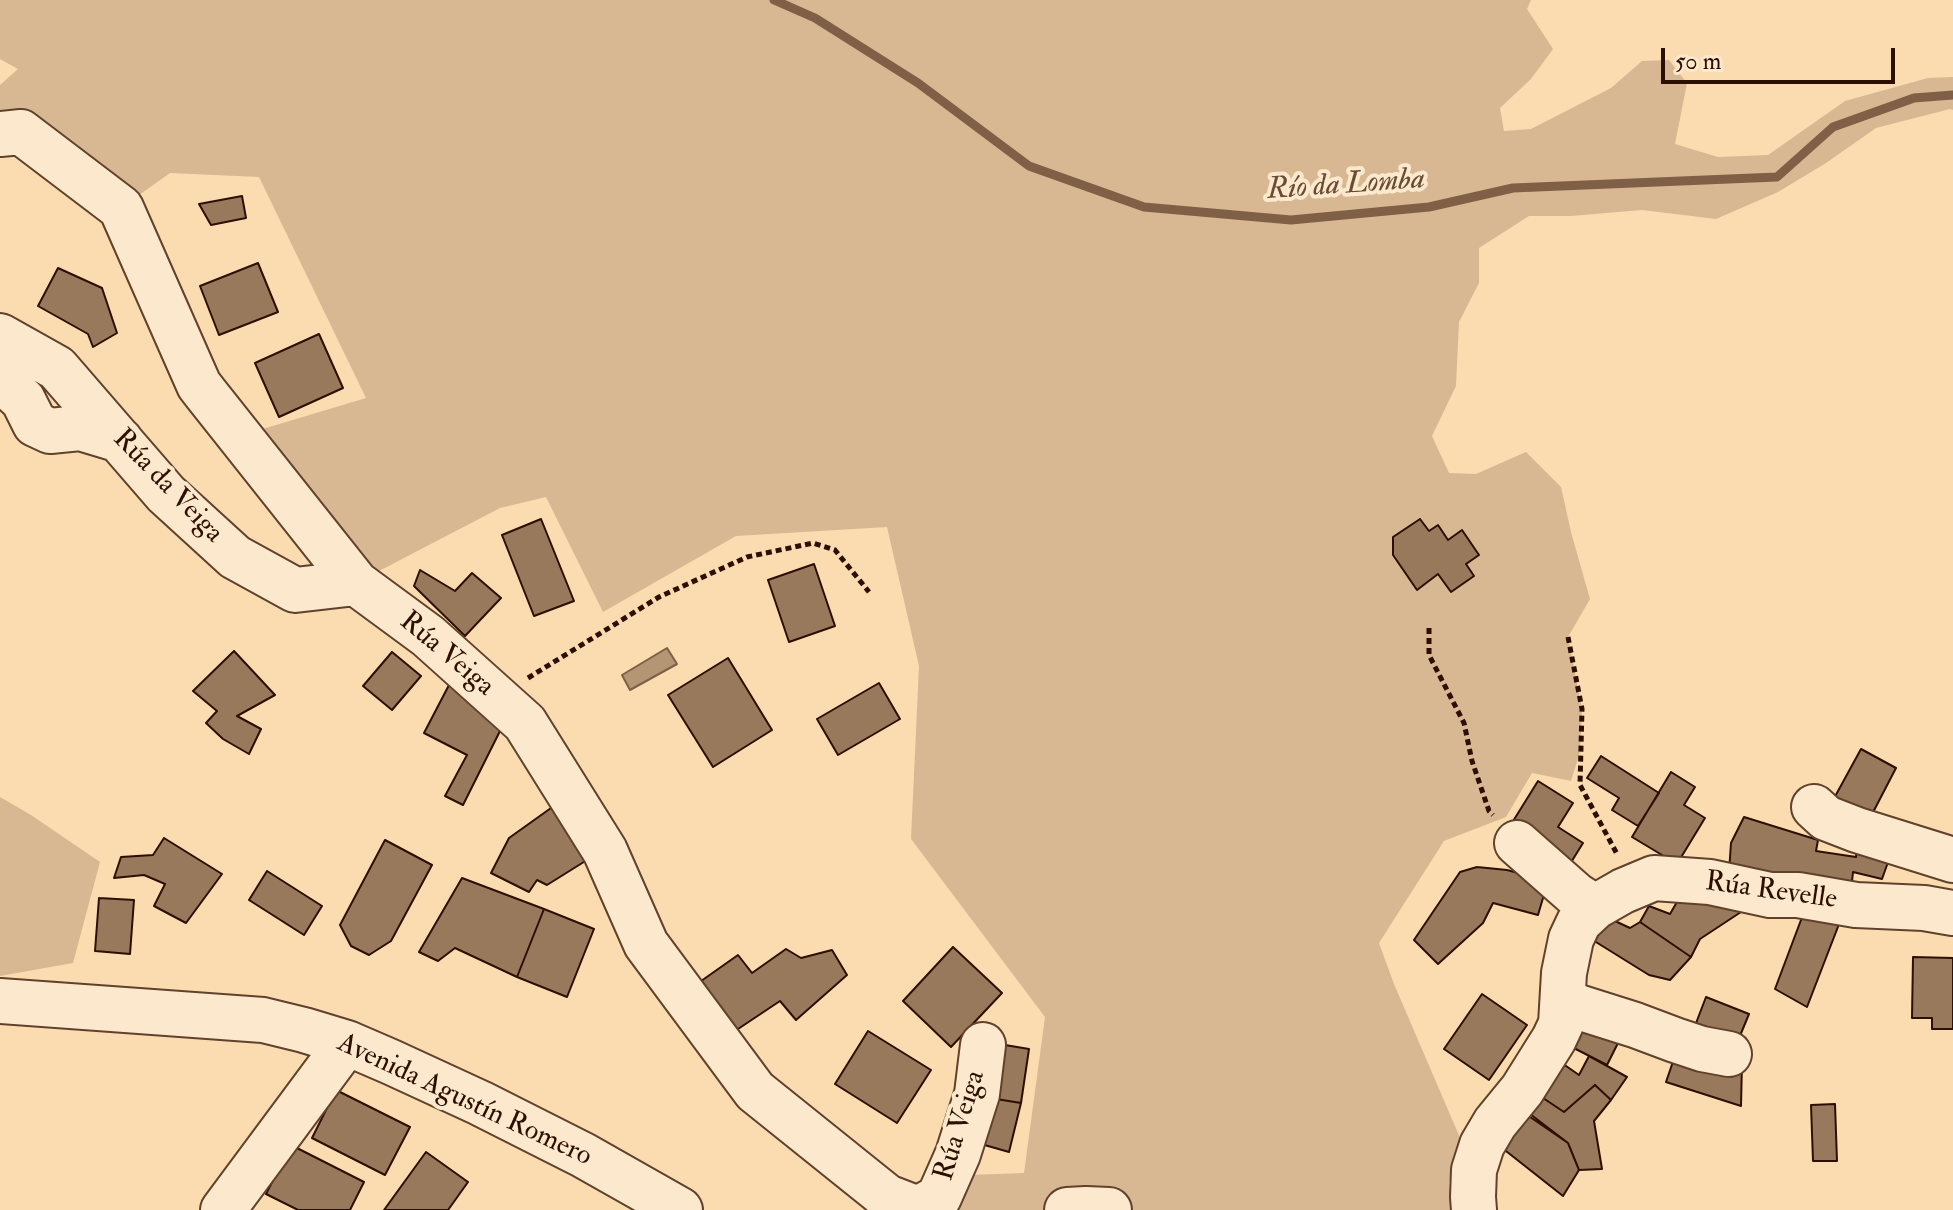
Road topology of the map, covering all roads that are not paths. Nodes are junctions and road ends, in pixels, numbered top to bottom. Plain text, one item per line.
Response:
1 (0, 134) edge
2 (0, 336) edge
3 (0, 379) edge
4 (120, 440) junction
5 (356, 583) junction
6 (1814, 807) dead end
7 (1517, 843) road end
8 (1953, 860) edge
9 (1595, 907) junction
10 (1953, 913) edge
11 (1563, 999) junction
12 (0, 1001) edge
13 (347, 1043) junction
14 (983, 1045) dead end
15 (1729, 1054) dead end
16 (904, 1206) edge
17 (223, 1210) edge
18 (680, 1210) edge
19 (1067, 1210) edge
20 (1109, 1210) edge
21 (1474, 1210) edge

1 - 5 street, Rúa Veiga
2 - 4 street, Rúa da Veiga
3 - 4 street
4 - 5 street, Rúa da Veiga
5 - 16 street, Rúa Veiga
6 - 8 street
7 - 9 street
9 - 10 street, Rúa Revelle
9 - 11 street, Rúa Revelle
11 - 15 street
11 - 21 street, Rúa Revelle
12 - 13 street, Avenida Agustín Romero
13 - 17 street
13 - 18 street, Avenida Agustín Romero
14 - 16 street, Rúa Veiga
19 - 20 street

